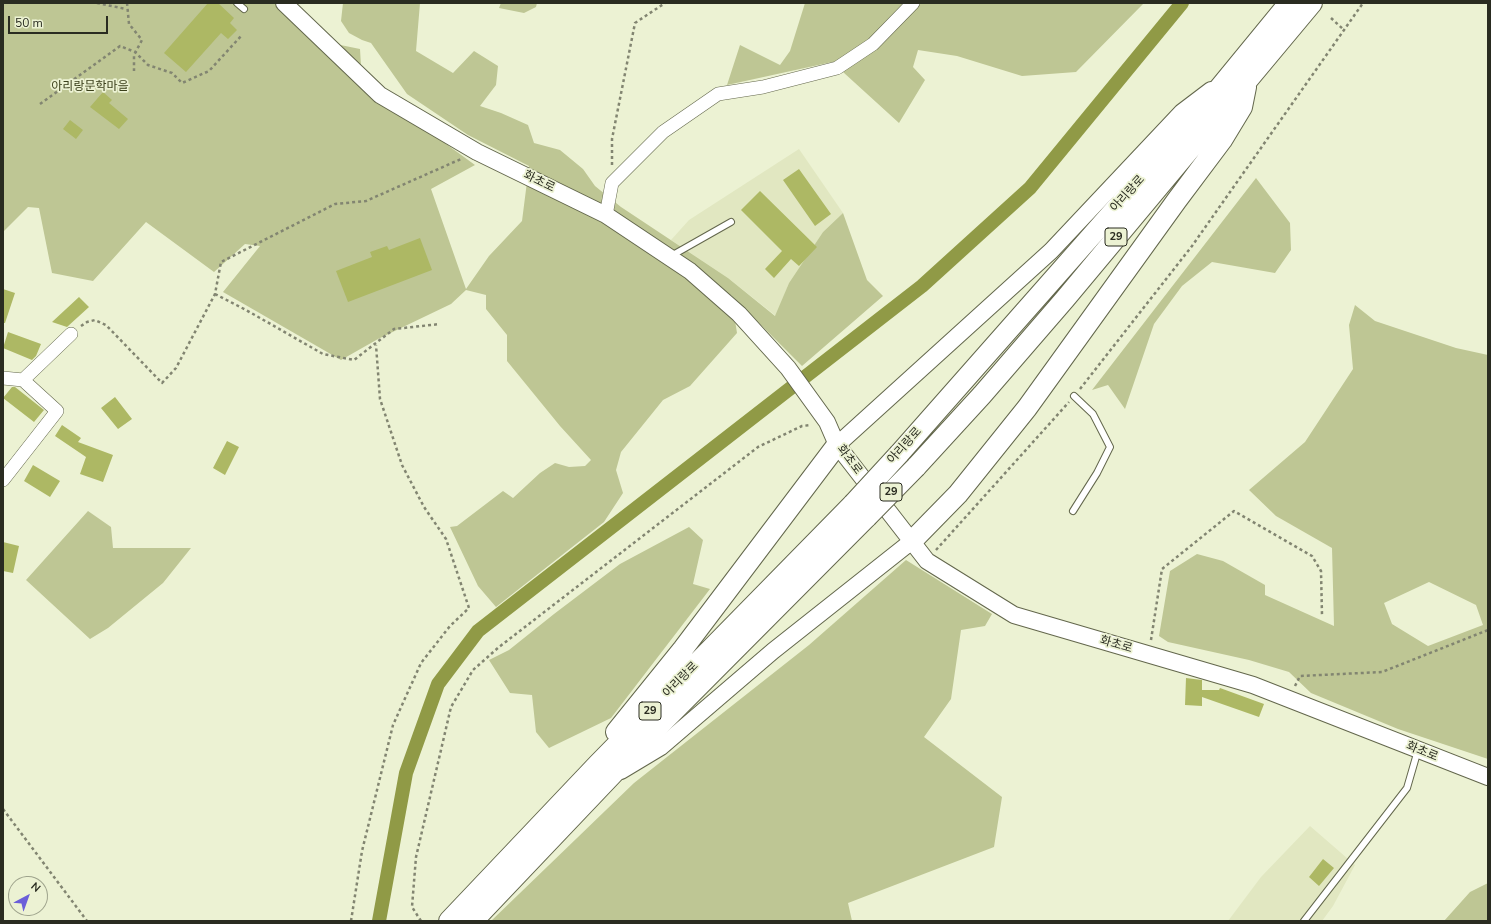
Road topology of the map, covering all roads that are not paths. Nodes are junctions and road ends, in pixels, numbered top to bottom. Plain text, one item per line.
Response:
1 (237, 3) edge
2 (913, 3) edge
3 (1289, 3) edge
4 (1312, 3) edge
5 (293, 7) edge
6 (244, 9) dead end
7 (1239, 77) junction
8 (606, 216) junction
9 (731, 222) dead end
10 (670, 257) junction
11 (71, 334) road end
12 (3, 378) edge
13 (23, 380) junction
14 (1074, 396) road end
15 (837, 445) junction
16 (3, 480) edge
17 (860, 510) junction
18 (1073, 511) dead end
19 (912, 541) junction
20 (1418, 750) junction
21 (603, 772) junction
22 (1488, 777) edge
23 (449, 921) edge
24 (473, 921) edge
25 (1304, 921) edge

1 - 6 lane
2 - 8 street
3 - 7 main road, 아리랑로 / 29
4 - 7 main road, 아리랑로 / 29
5 - 8 street, 화초로
7 - 15 street
7 - 17 main road, 아리랑로 / 29, bridge
7 - 17 main road, 아리랑로 / 29, bridge
7 - 19 main road
8 - 10 street, 화초로
9 - 10 lane
10 - 15 street, 화초로
11 - 13 street
12 - 13 street
13 - 16 street
14 - 18 lane
15 - 19 street, 화초로
15 - 21 main road
17 - 21 main road, 아리랑로 / 29
19 - 20 street, 화초로
19 - 21 street
20 - 22 street, 화초로
20 - 25 lane
21 - 23 main road, 아리랑로 / 29
21 - 24 main road, 아리랑로 / 29

